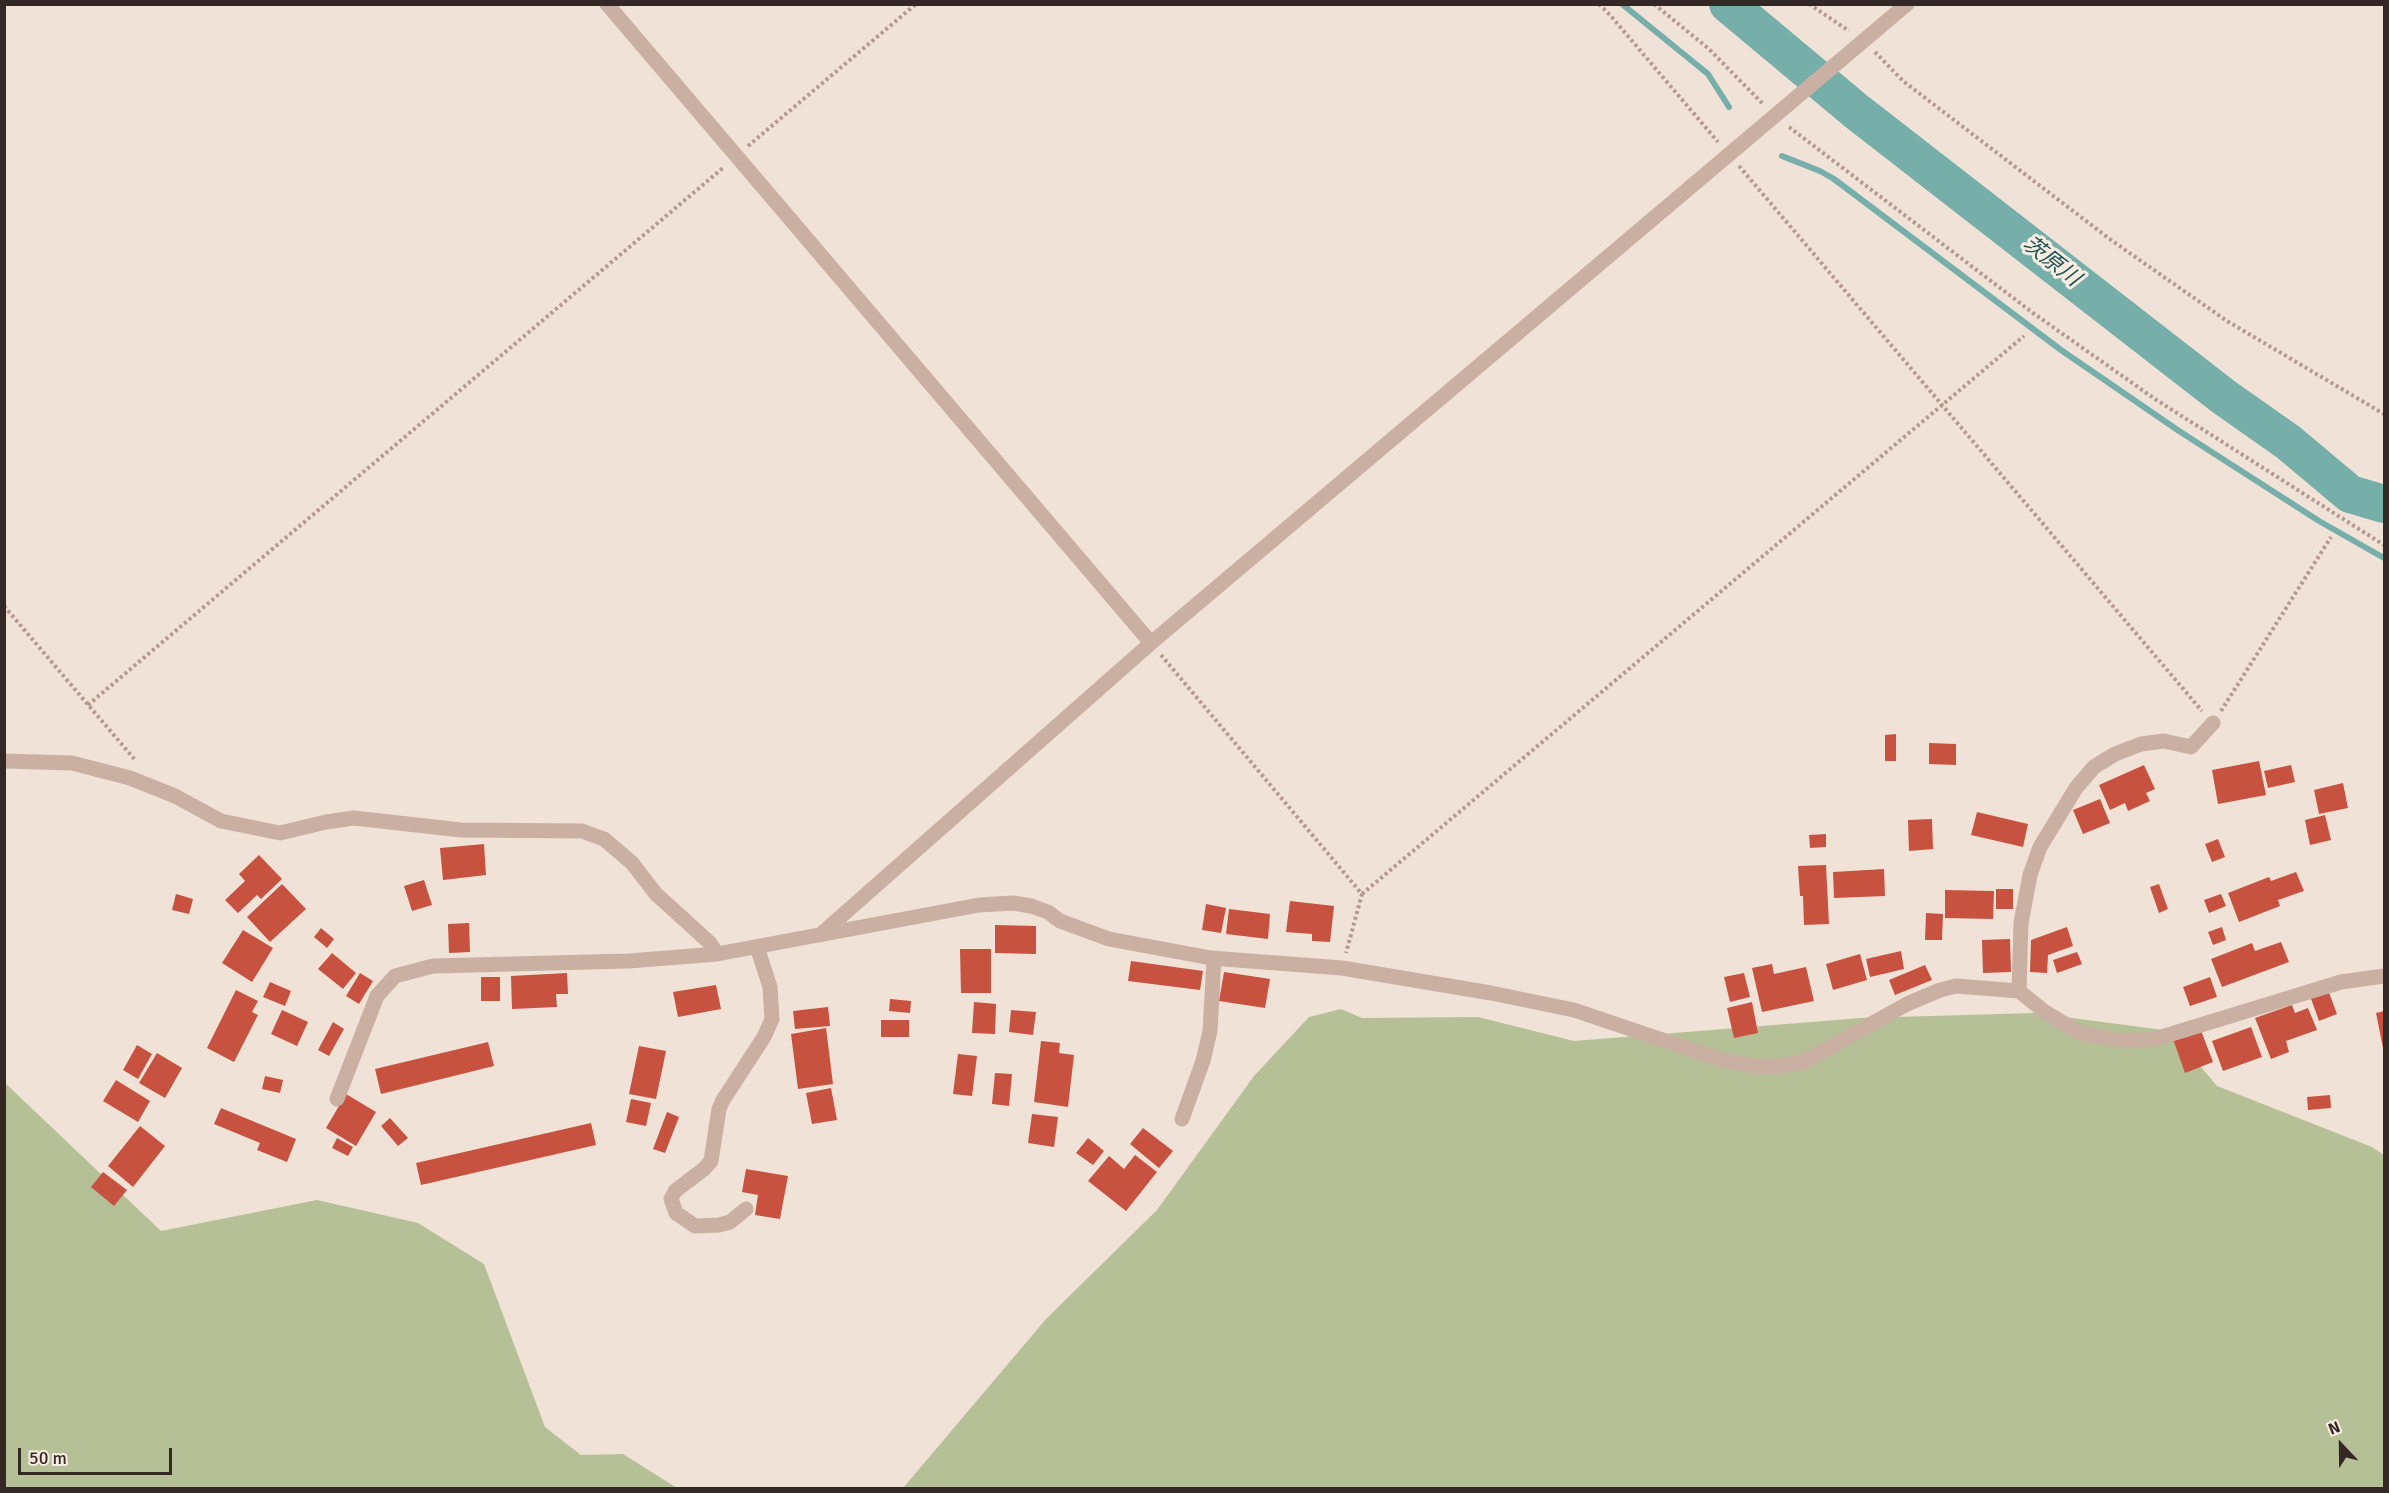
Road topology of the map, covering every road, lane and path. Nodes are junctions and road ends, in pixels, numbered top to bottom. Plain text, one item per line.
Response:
1 (607, 4) edge
2 (916, 4) edge
3 (1599, 4) edge
4 (1654, 4) edge
5 (1809, 4) edge
6 (1907, 4) edge
7 (1859, 45) junction
8 (1777, 113) junction
9 (1729, 154) junction
10 (735, 157) junction
11 (2024, 336) dead end
12 (1942, 405) junction
13 (2385, 414) edge
14 (2331, 537) dead end
15 (2385, 545) edge
16 (4, 606) edge
17 (1151, 643) junction
18 (88, 705) junction
19 (2213, 723) junction
20 (4, 761) edge
21 (147, 785) junction
22 (1362, 894) junction
23 (819, 935) junction
24 (757, 946) junction
25 (717, 954) junction
26 (1214, 959) junction
27 (1342, 968) junction
28 (2385, 976) edge
29 (2019, 991) junction
30 (337, 1099) dead end
31 (1182, 1119) dead end
32 (746, 1209) dead end

1 - 10 street
2 - 10 path
3 - 9 path
4 - 8 path
5 - 7 path
6 - 7 street
7 - 8 street
7 - 13 path
8 - 9 street
8 - 15 path
9 - 12 path
9 - 17 street
10 - 17 street
10 - 18 path
11 - 12 path
12 - 19 path
12 - 22 path
14 - 19 path
16 - 18 path
17 - 22 path
17 - 23 street
18 - 21 path
19 - 29 street
20 - 21 street
21 - 25 street
22 - 27 path
23 - 24 street
23 - 26 street
24 - 25 street
24 - 32 street
25 - 30 street
26 - 27 street
26 - 31 street
27 - 29 street
28 - 29 street

